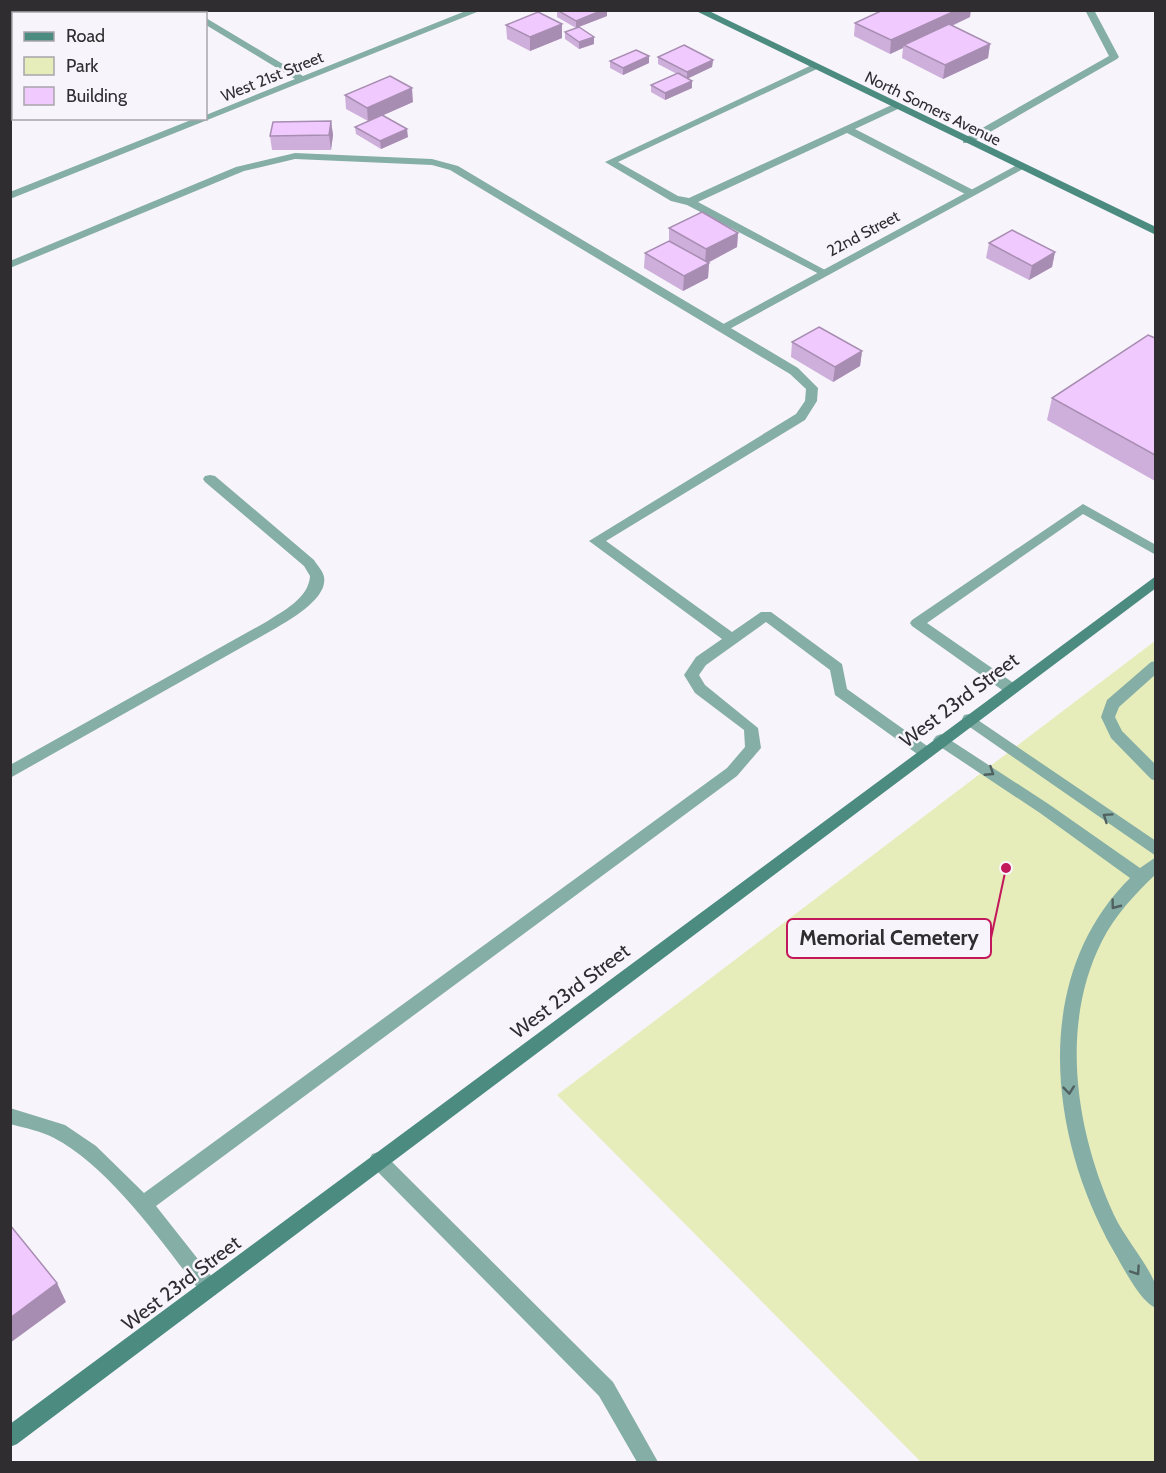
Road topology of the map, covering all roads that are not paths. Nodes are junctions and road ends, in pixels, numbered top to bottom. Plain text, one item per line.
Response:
1 (478, 10) edge
2 (698, 10) edge
3 (1089, 10) edge
4 (207, 22) edge
5 (814, 66) junction
6 (303, 80) junction
7 (896, 106) junction
8 (207, 118) edge
9 (202, 120) edge
10 (847, 129) junction
11 (967, 141) junction
12 (1019, 166) junction
13 (971, 193) junction
14 (10, 196) edge
15 (690, 202) junction
16 (1155, 232) edge
17 (10, 265) edge
18 (823, 273) junction
19 (722, 328) junction
20 (210, 479) dead end
21 (1155, 551) edge
22 (1155, 581) edge
23 (730, 638) junction
24 (1155, 666) edge
25 (1010, 688) junction
26 (969, 719) junction
27 (941, 740) junction
28 (925, 752) junction
29 (10, 772) edge
30 (1155, 775) edge
31 (1155, 850) edge
32 (1155, 863) edge
33 (1139, 876) junction
34 (10, 1116) edge
35 (378, 1160) junction
36 (143, 1204) junction
37 (209, 1288) junction
38 (1155, 1299) edge
39 (10, 1437) edge
40 (648, 1462) edge

1 - 6 street, West 21st Street
2 - 5 main road, North Somers Avenue
3 - 11 street
4 - 6 street
5 - 7 main road, North Somers Avenue
5 - 15 street
6 - 8 street, West 21st Street
7 - 10 street
7 - 11 main road, North Somers Avenue
9 - 14 street, West 21st Street
10 - 13 street
10 - 15 street
11 - 12 main road, North Somers Avenue
12 - 13 street, 22nd Street
12 - 16 main road, North Somers Avenue
13 - 18 street, 22nd Street
15 - 18 street
17 - 19 street
18 - 19 street, 22nd Street
19 - 23 street
20 - 29 street
21 - 25 street
22 - 25 main road, West 23rd Street
23 - 28 street
23 - 36 street
24 - 30 street
25 - 26 main road, West 23rd Street
26 - 27 main road, West 23rd Street
31 -> 26 street
27 - 28 main road, West 23rd Street
27 -> 33 street
28 - 35 main road, West 23rd Street
32 - 33 street
33 -> 38 street
34 - 36 street
35 - 37 main road, West 23rd Street
35 - 40 street
36 - 37 street
37 - 39 main road, West 23rd Street

